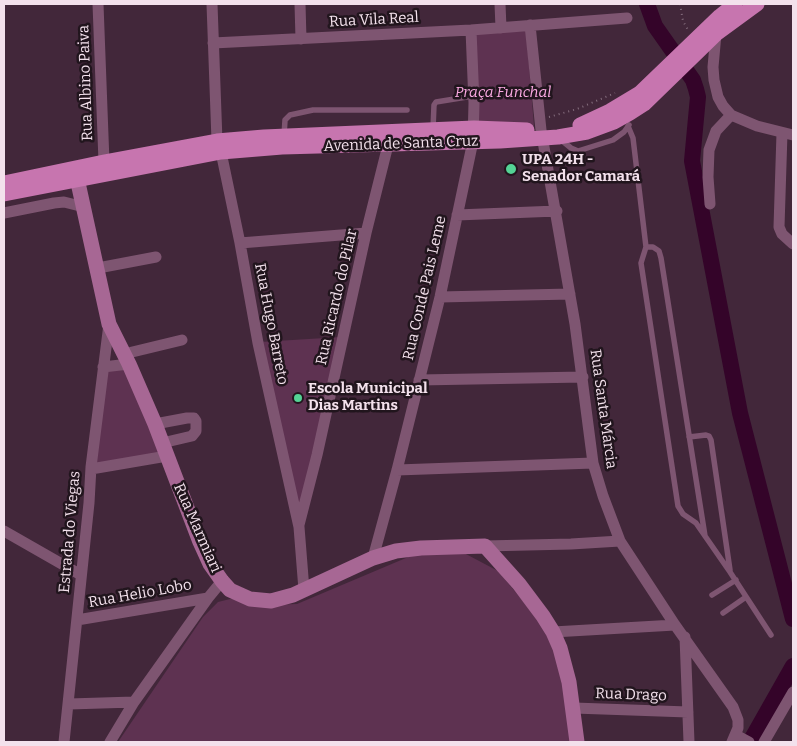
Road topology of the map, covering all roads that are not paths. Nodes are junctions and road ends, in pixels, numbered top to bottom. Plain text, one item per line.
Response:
1 (98, 4) edge
2 (212, 4) edge
3 (300, 4) edge
4 (500, 4) edge
5 (735, 4) edge
6 (758, 4) edge
7 (627, 18) dead end
8 (530, 25) junction
9 (501, 28) junction
10 (471, 30) junction
11 (716, 34) junction
12 (302, 39) junction
13 (213, 43) junction
14 (690, 50) junction
15 (671, 71) junction
16 (474, 96) junction
17 (407, 110) dead end
18 (731, 115) junction
19 (629, 120) junction
20 (433, 130) junction
21 (542, 134) junction
22 (787, 134) edge
23 (473, 135) junction
24 (284, 136) junction
25 (389, 139) junction
26 (219, 146) junction
27 (104, 162) junction
28 (76, 174) junction
29 (4, 183) edge
30 (4, 194) edge
31 (710, 204) dead end
32 (84, 207) junction
33 (557, 212) junction
34 (4, 213) edge
35 (457, 215) junction
36 (366, 233) junction
37 (240, 243) junction
38 (793, 244) edge
39 (646, 247) junction
40 (156, 257) dead end
41 (98, 268) junction
42 (570, 294) junction
43 (440, 298) junction
44 (109, 324) junction
45 (182, 340) dead end
46 (127, 359) junction
47 (103, 367) junction
48 (583, 377) junction
49 (419, 380) junction
50 (155, 424) junction
51 (690, 437) junction
52 (165, 450) junction
53 (593, 463) junction
54 (91, 469) junction
55 (397, 470) junction
56 (298, 527) junction
57 (4, 532) edge
58 (706, 540) junction
59 (620, 541) junction
60 (485, 546) junction
61 (373, 558) junction
62 (730, 572) junction
63 (81, 575) junction
64 (736, 580) junction
65 (222, 581) junction
66 (304, 590) junction
67 (712, 596) dead end
68 (746, 597) junction
69 (208, 598) junction
70 (723, 613) dead end
71 (77, 620) junction
72 (675, 624) junction
73 (553, 632) junction
74 (771, 635) dead end
75 (685, 638) junction
76 (793, 692) edge
77 (134, 702) junction
78 (69, 704) junction
79 (574, 708) junction
80 (688, 712) junction
81 (740, 740) edge
82 (64, 742) edge
83 (110, 742) edge
84 (577, 742) edge
85 (689, 742) edge
86 (764, 742) edge

1 - 27 street, Rua Albino Paiva
2 - 13 street, Rua Hugo Barreto
3 - 12 street
4 - 9 street
5 - 14 main road, Avenida de Santa Cruz
6 - 11 main road, Avenida de Santa Cruz
7 - 8 street, Rua Vila Real
8 - 9 street, Rua Vila Real
8 - 21 street
9 - 10 street, Rua Vila Real
10 - 12 street, Rua Vila Real
10 - 16 street
11 - 14 main road, Avenida de Santa Cruz
11 - 18 street
12 - 13 street, Rua Vila Real
13 - 26 street, Rua Hugo Barreto
14 - 15 main road, Avenida de Santa Cruz
15 - 19 main road, Avenida de Santa Cruz
15 - 21 main road, Avenida de Santa Cruz
16 - 20 lane
16 - 23 street
17 - 24 lane
18 - 22 street
18 - 31 street
19 - 21 main road, Avenida de Santa Cruz
19 - 39 lane
20 - 23 main road, Avenida de Santa Cruz
20 - 25 main road, Avenida de Santa Cruz
21 - 23 main road, Avenida de Santa Cruz
21 - 33 street, Rua Santa Márcia
22 - 38 street
23 - 25 main road, Avenida de Santa Cruz
23 - 35 street, Rua Conde Pais Leme
24 - 25 main road, Avenida de Santa Cruz
24 - 26 main road, Avenida de Santa Cruz
25 - 26 main road, Avenida de Santa Cruz
25 - 36 street, Rua Ricardo do Pilar
26 - 27 main road, Avenida de Santa Cruz
26 - 28 main road, Avenida de Santa Cruz
26 - 37 street, Rua Hugo Barreto
27 - 28 main road, Avenida de Santa Cruz
28 - 29 main road, Avenida de Santa Cruz
28 - 30 main road, Avenida de Santa Cruz
28 - 32 street, Rua Marmiari
32 - 34 street
32 - 41 street, Rua Marmiari
33 - 35 street
33 - 42 street, Rua Santa Márcia
35 - 43 street, Rua Conde Pais Leme
36 - 37 street
36 - 56 street, Rua Ricardo do Pilar
37 - 56 street, Rua Hugo Barreto
39 - 51 lane
39 - 58 lane
40 - 41 street
41 - 44 street, Rua Marmiari
42 - 43 street
42 - 48 street, Rua Santa Márcia
43 - 49 street, Rua Conde Pais Leme
44 - 46 street, Rua Marmiari
44 - 47 street, Estrada do Viegas
45 - 46 street
46 - 47 street
46 - 50 street, Rua Marmiari
47 - 54 street, Estrada do Viegas
48 - 49 street
48 - 53 street, Rua Santa Márcia
49 - 55 street, Rua Conde Pais Leme
50 - 52 street, Rua Marmiari
50 - 52 street
51 - 58 lane
51 - 62 lane
52 - 54 street
52 - 65 street, Rua Marmiari
53 - 55 street
53 - 59 street, Rua Santa Márcia
54 - 63 street, Estrada do Viegas
55 - 61 street, Rua Conde Pais Leme
56 - 66 street, Rua Hugo Barreto
57 - 63 street
58 - 62 lane
59 - 60 street
59 - 72 street, Rua Santa Márcia
60 - 61 street, Rua Marmiari
60 - 73 street
61 - 66 street, Rua Marmiari
62 - 64 lane
63 - 71 street, Estrada do Viegas
64 - 67 lane
64 - 68 lane
65 - 66 street, Rua Marmiari
65 - 69 street
68 - 70 lane
68 - 74 lane
69 - 71 street, Rua Helio Lobo
69 - 77 street
71 - 78 street, Estrada do Viegas
72 - 73 street
72 - 75 street, Rua Santa Márcia
73 - 79 street
75 - 80 street
75 - 81 street, Rua Santa Márcia
76 - 86 street
77 - 78 street
77 - 83 street
78 - 82 street, Estrada do Viegas
79 - 80 street, Rua Drago
79 - 84 street
80 - 85 street

